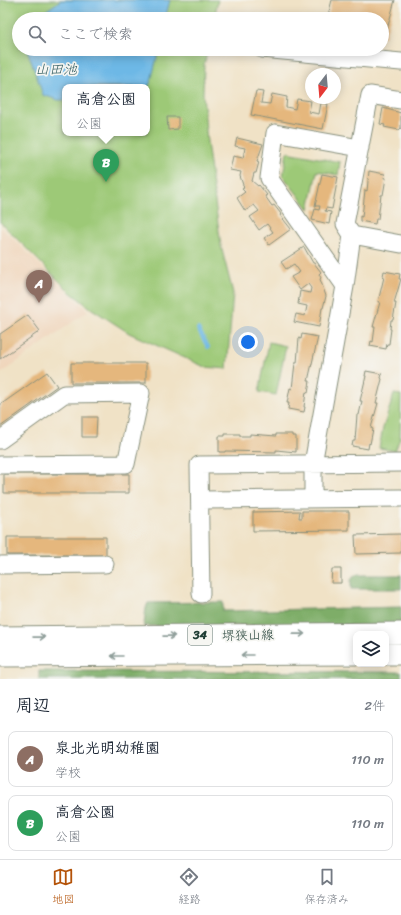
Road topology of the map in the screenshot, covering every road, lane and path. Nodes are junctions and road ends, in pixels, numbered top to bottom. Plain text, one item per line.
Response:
1 (337, 56) edge
2 (401, 62) edge
3 (401, 100) edge
4 (360, 148) junction
5 (352, 235) junction
6 (401, 244) edge
7 (345, 286) junction
8 (0, 440) edge
9 (401, 463) edge
10 (313, 464) junction
11 (0, 465) edge
12 (401, 498) edge
13 (313, 499) junction
14 (200, 500) junction
15 (106, 564) dead end
16 (0, 565) edge
17 (201, 594) dead end
18 (401, 633) edge
19 (0, 637) edge
20 (353, 654) edge
21 (389, 654) edge
22 (401, 654) edge
23 (0, 656) edge

1 - 2 lane
3 - 4 lane
4 - 5 lane
4 - 7 lane
5 - 6 lane
5 - 7 lane
7 - 10 lane
8 - 11 lane
9 - 10 lane
10 - 13 lane
10 - 14 lane
12 - 13 lane
13 - 14 lane
14 - 17 lane
15 - 16 lane
19 -> 18 main road, 堺狭山線 / 34
20 -> 23 main road, 堺狭山線 / 34
21 - 22 main road

